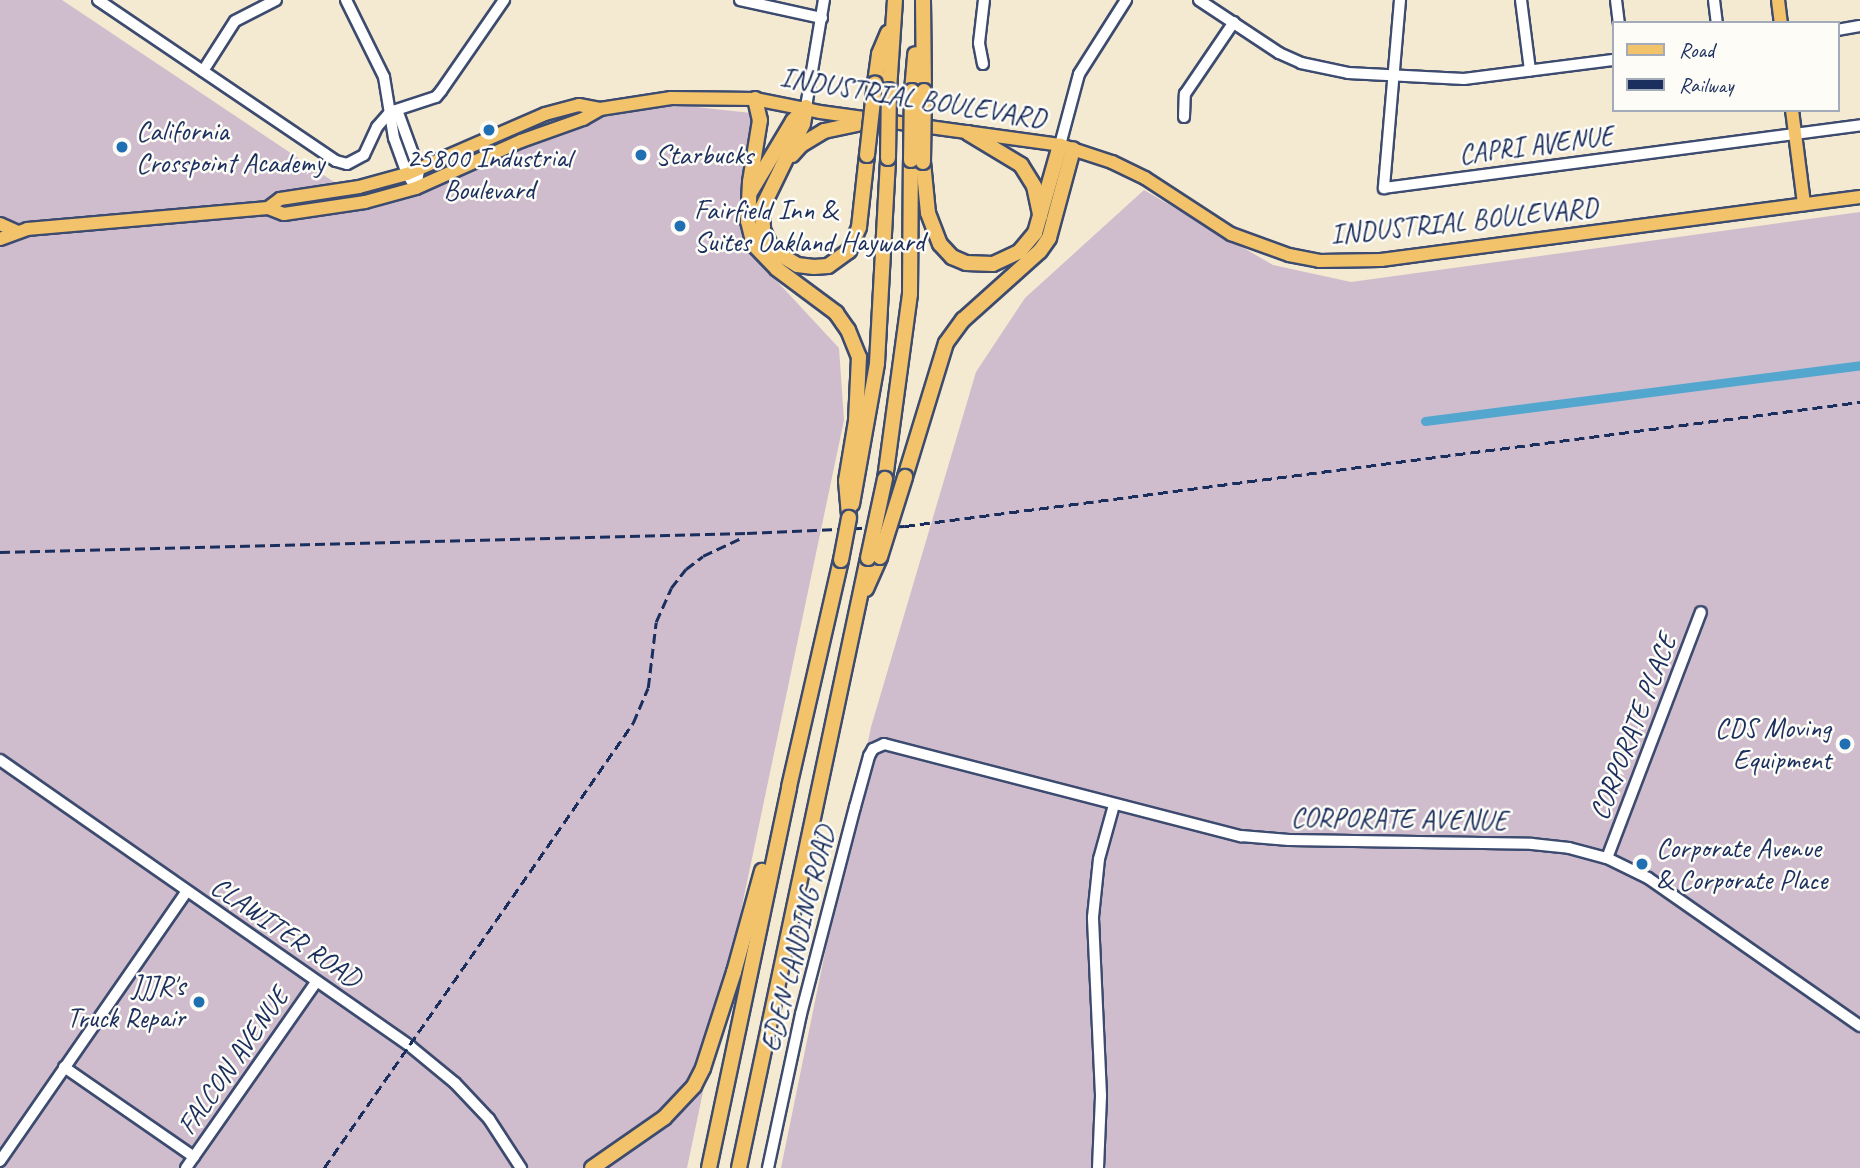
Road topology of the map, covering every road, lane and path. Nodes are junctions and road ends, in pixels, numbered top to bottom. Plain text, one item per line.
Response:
1 (98, 0) edge
2 (276, 0) edge
3 (346, 0) edge
4 (504, 0) edge
5 (740, 0) edge
6 (824, 0) edge
7 (895, 0) edge
8 (921, 0) edge
9 (984, 0) edge
10 (1126, 0) edge
11 (1199, 0) edge
12 (1400, 0) edge
13 (1521, 0) edge
14 (1616, 0) edge
15 (1714, 0) edge
16 (1778, 0) edge
17 (822, 18) junction
18 (1619, 21) edge
19 (1717, 21) edge
20 (1781, 21) edge
21 (893, 22) junction
22 (1234, 22) junction
23 (1860, 26) edge
24 (1839, 30) edge
25 (1612, 60) edge
26 (983, 64) dead end
27 (1530, 70) junction
28 (203, 71) junction
29 (1393, 76) junction
30 (755, 99) junction
31 (806, 107) junction
32 (600, 109) junction
33 (394, 111) junction
34 (1792, 112) edge
35 (1184, 117) dead end
36 (880, 119) junction
37 (1860, 125) edge
38 (968, 133) junction
39 (1795, 134) junction
40 (373, 140) junction
41 (395, 142) junction
42 (409, 142) junction
43 (1066, 147) junction
44 (917, 161) junction
45 (780, 170) junction
46 (413, 172) junction
47 (416, 188) junction
48 (751, 192) junction
49 (1860, 197) edge
50 (1804, 204) junction
51 (268, 208) junction
52 (1041, 219) junction
53 (0, 224) edge
54 (16, 231) junction
55 (0, 239) edge
56 (852, 481) junction
57 (874, 558) junction
58 (1701, 612) dead end
59 (897, 745) joint
60 (0, 760) edge
61 (789, 787) junction
62 (1114, 805) junction
63 (1607, 858) junction
64 (187, 891) junction
65 (317, 981) junction
66 (1860, 1026) edge
67 (64, 1067) junction
68 (194, 1157) junction
69 (0, 1161) edge
70 (187, 1168) edge
71 (521, 1168) edge
72 (592, 1168) edge
73 (709, 1168) edge
74 (740, 1168) edge
75 (768, 1168) edge
76 (1098, 1168) edge

1 - 28 street
2 - 28 street
3 - 33 street
4 - 33 street
5 - 17 street
6 - 17 street
7 - 21 highway
8 - 44 highway, bridge
9 - 26 street
10 - 43 street
11 - 22 street
12 - 29 street
13 - 27 street
14 - 18 street
15 - 19 street
16 - 20 main road
17 - 31 street
21 - 45 highway, bridge
21 - 56 highway, bridge
22 - 29 street
22 - 35 street
23 - 24 street
25 - 27 street
27 - 29 street
28 - 40 street
29 - 39 street, CAPRI AVENUE
30 - 31 main road, INDUSTRIAL BOULEVARD
30 - 32 main road, INDUSTRIAL BOULEVARD
30 - 48 highway
31 - 36 main road, INDUSTRIAL BOULEVARD
31 - 45 highway
31 - 48 highway
32 - 46 main road, INDUSTRIAL BOULEVARD
32 - 47 main road, INDUSTRIAL BOULEVARD
33 - 40 street
33 - 41 street
33 - 42 street
34 - 39 main road
36 - 38 main road, INDUSTRIAL BOULEVARD
36 - 45 highway
37 - 39 street, CAPRI AVENUE
38 - 43 main road, INDUSTRIAL BOULEVARD
38 - 52 highway
39 - 50 main road
40 - 41 street
41 - 42 street
41 - 46 street
42 - 46 street
43 - 50 main road, INDUSTRIAL BOULEVARD
43 - 52 highway
43 - 57 highway, bridge
44 - 52 highway
44 - 57 highway, bridge
46 - 47 street
46 - 51 main road, INDUSTRIAL BOULEVARD
47 - 51 main road, INDUSTRIAL BOULEVARD
48 - 56 highway
49 - 50 main road, INDUSTRIAL BOULEVARD
51 - 54 main road, INDUSTRIAL BOULEVARD
53 - 54 main road, INDUSTRIAL BOULEVARD
54 - 55 main road, INDUSTRIAL BOULEVARD
56 - 61 highway, bridge
57 - 74 highway
58 - 63 street, CORPORATE PLACE
59 - 62 street, CORPORATE AVENUE
59 - 75 street, EDEN LANDING ROAD
60 - 64 street, CLAWITER ROAD
61 - 72 highway
61 - 73 highway
62 - 63 street, CORPORATE AVENUE
62 - 76 street
63 - 66 street, CORPORATE AVENUE
64 - 65 street, CLAWITER ROAD
64 - 67 street
65 - 68 street, FALCON AVENUE
65 - 71 street, CLAWITER ROAD
67 - 68 street
67 - 69 street
68 - 70 street, FALCON AVENUE

